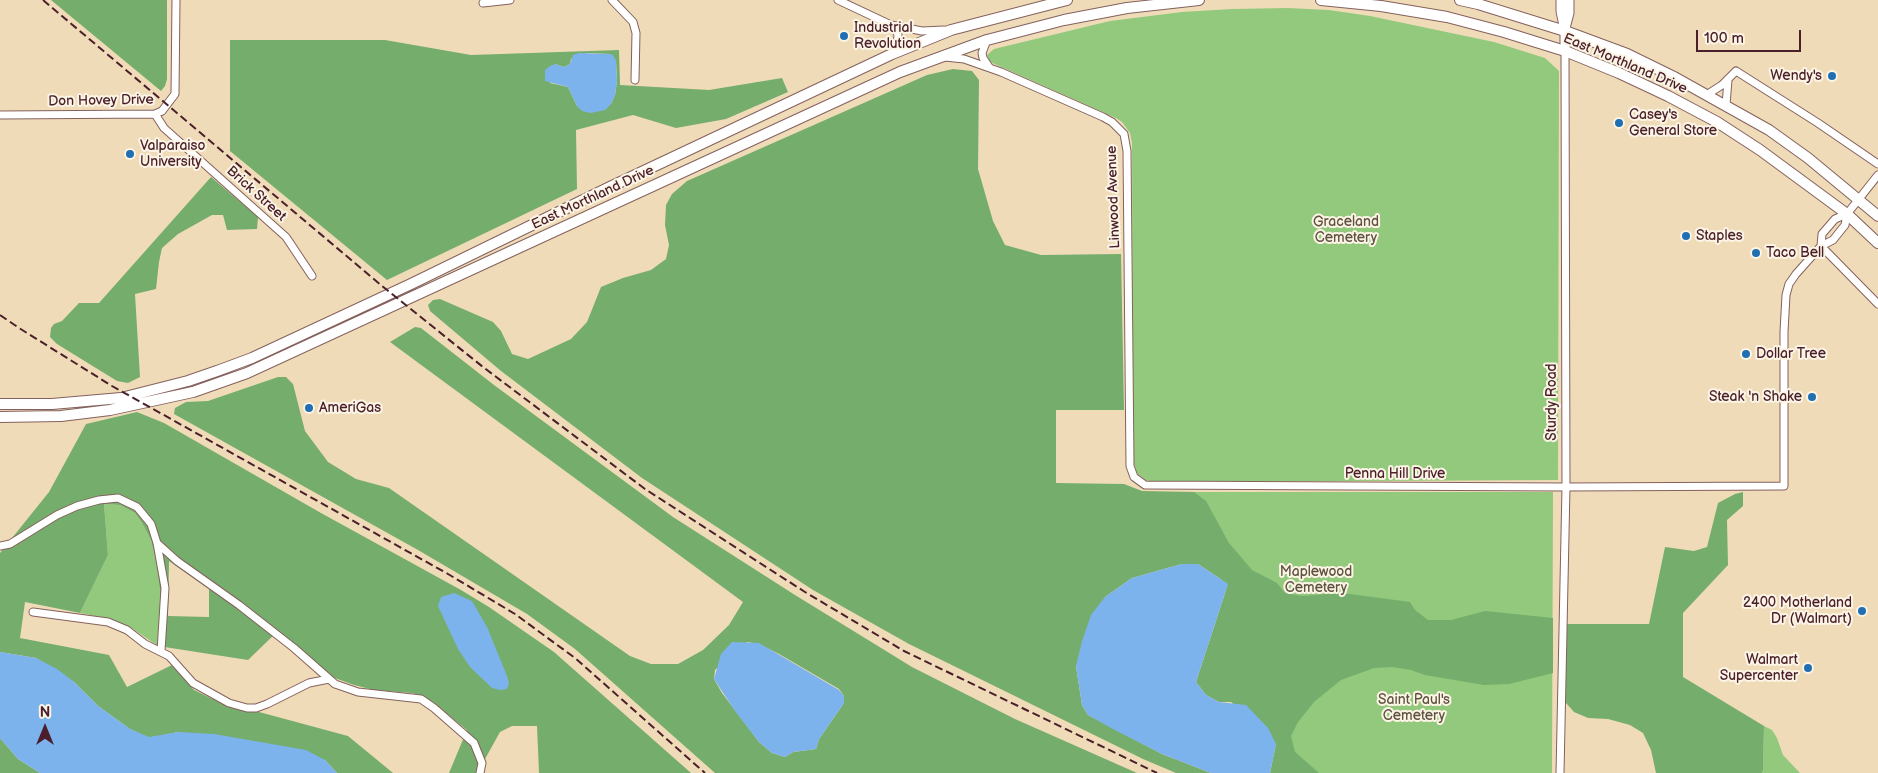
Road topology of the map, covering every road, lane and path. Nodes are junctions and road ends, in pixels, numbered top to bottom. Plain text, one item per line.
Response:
1 (176, 0) edge
2 (510, 0) edge
3 (612, 0) edge
4 (838, 0) edge
5 (1067, 0) edge
6 (1199, 0) edge
7 (1321, 0) edge
8 (1460, 0) edge
9 (1561, 0) edge
10 (1569, 0) edge
11 (483, 3) dead end
12 (891, 24) junction
13 (951, 30) junction
14 (1565, 30) junction
15 (987, 40) junction
16 (1565, 52) junction
17 (892, 54) junction
18 (940, 57) junction
19 (989, 66) junction
20 (634, 80) dead end
21 (1728, 80) junction
22 (1708, 94) junction
23 (1726, 105) junction
24 (155, 114) junction
25 (0, 115) edge
26 (1878, 164) edge
27 (1878, 175) edge
28 (1859, 198) junction
29 (1847, 214) junction
30 (1878, 216) edge
31 (1878, 243) edge
32 (1820, 246) junction
33 (312, 276) dead end
34 (1878, 304) edge
35 (1129, 351) joint
36 (0, 404) edge
37 (0, 417) edge
38 (1566, 487) junction
39 (157, 543) junction
40 (0, 546) edge
41 (33, 612) dead end
42 (161, 651) junction
43 (329, 679) junction
44 (1560, 771) edge
45 (480, 773) edge

1 - 24 street, Don Hovey Drive
2 - 11 street
3 - 20 street
4 - 12 street
5 - 13 highway, East Morthland Drive
6 - 15 highway, East Morthland Drive
7 - 16 highway, East Morthland Drive
8 - 14 highway, East Morthland Drive
9 - 14 main road, Sturdy Road
10 - 14 main road, Sturdy Road
12 - 13 street
12 - 17 street
13 - 17 highway, East Morthland Drive
14 - 16 main road, Sturdy Road
14 - 22 highway, East Morthland Drive
15 - 18 highway, East Morthland Drive
15 - 19 street
16 - 29 highway, East Morthland Drive
16 - 38 street, Sturdy Road
17 - 36 highway, East Morthland Drive
18 - 19 street, Linwood Avenue
18 - 37 highway, East Morthland Drive
19 - 35 street, Linwood Avenue
21 - 22 street
21 - 23 street
21 - 26 street
22 - 23 highway, East Morthland Drive
23 - 28 highway, East Morthland Drive
24 - 25 street, Don Hovey Drive
24 - 33 street, Brick Street
27 - 28 street
28 - 29 street
28 - 30 highway, East Morthland Drive
29 - 31 highway, East Morthland Drive
29 - 32 street
29 - 32 street
32 - 34 street
32 - 38 street, Penna Hill Drive
35 - 38 street, Penna Hill Drive
38 - 44 street, Sturdy Road
39 - 40 street
39 - 42 street
39 - 43 street
41 - 42 street
42 - 43 street
43 - 45 street

